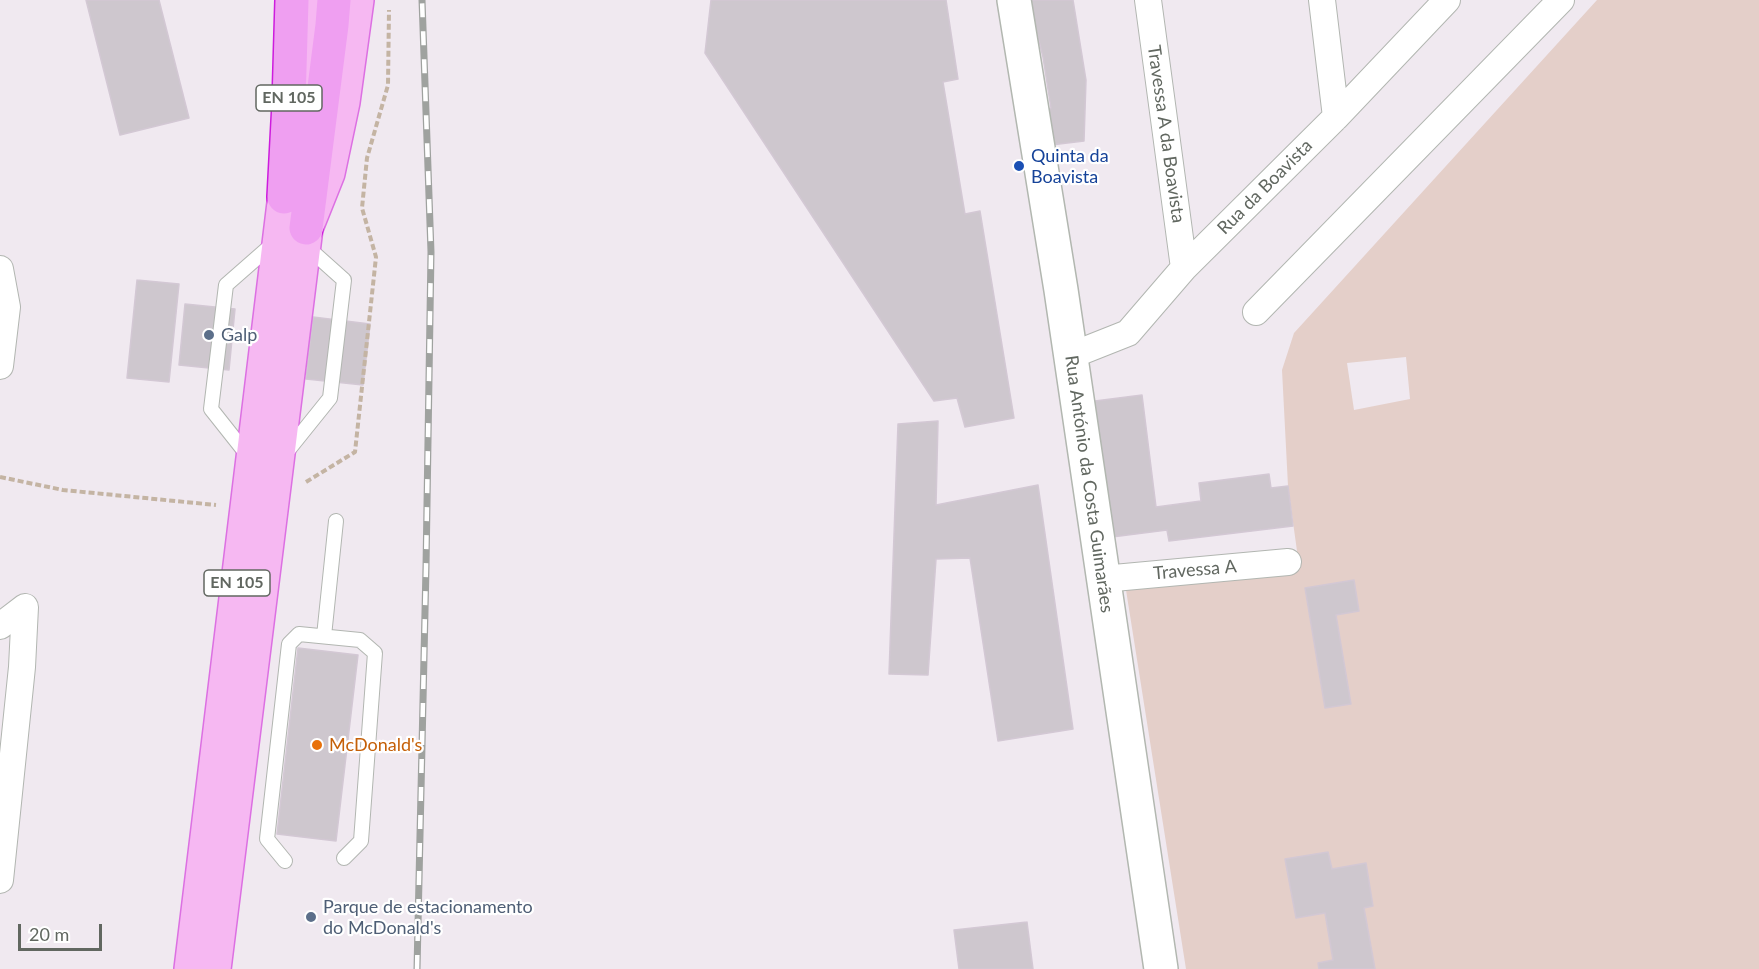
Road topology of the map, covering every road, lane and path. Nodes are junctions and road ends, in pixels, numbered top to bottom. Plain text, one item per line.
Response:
1 (292, 0) edge
2 (313, 0) edge
3 (334, 0) edge
4 (357, 0) edge
5 (389, 0) edge
6 (1014, 0) edge
7 (1148, 0) edge
8 (1322, 0) edge
9 (1447, 0) edge
10 (1561, 0) edge
11 (1335, 117) junction
12 (284, 197) junction
13 (362, 208) dead end
14 (296, 237) junction
15 (1184, 268) junction
16 (0, 269) edge
17 (1256, 312) dead end
18 (1070, 356) junction
19 (0, 366) edge
20 (265, 462) junction
21 (0, 477) edge
22 (226, 506) dead end
23 (336, 521) dead end
24 (1288, 562) dead end
25 (1103, 579) junction
26 (0, 626) edge
27 (324, 636) junction
28 (344, 858) dead end
29 (285, 861) dead end
30 (0, 880) edge
31 (191, 969) edge
32 (214, 969) edge
33 (1161, 969) edge

1 - 12 highway, EN 105
2 - 12 main road
3 - 14 highway, EN 105
4 - 14 main road
5 - 13 path
6 - 18 main road, Rua António da Costa Guimarães
7 - 15 street, Travessa A da Boavista
8 - 11 street
9 - 11 street, Rua da Boavista
10 - 17 street
11 - 15 street, Rua da Boavista
12 - 14 main road, EN 105
14 - 20 main road, EN 105
14 - 20 lane
14 - 20 lane
15 - 18 street, Rua da Boavista
16 - 19 street
18 - 25 main road, Rua António da Costa Guimarães
20 - 31 main road, EN 105
20 - 32 main road, EN 105
21 - 22 path
23 - 27 lane
24 - 25 street, Travessa A
25 - 33 main road, Rua António da Costa Guimarães
26 - 30 street
27 - 28 lane
27 - 29 lane

